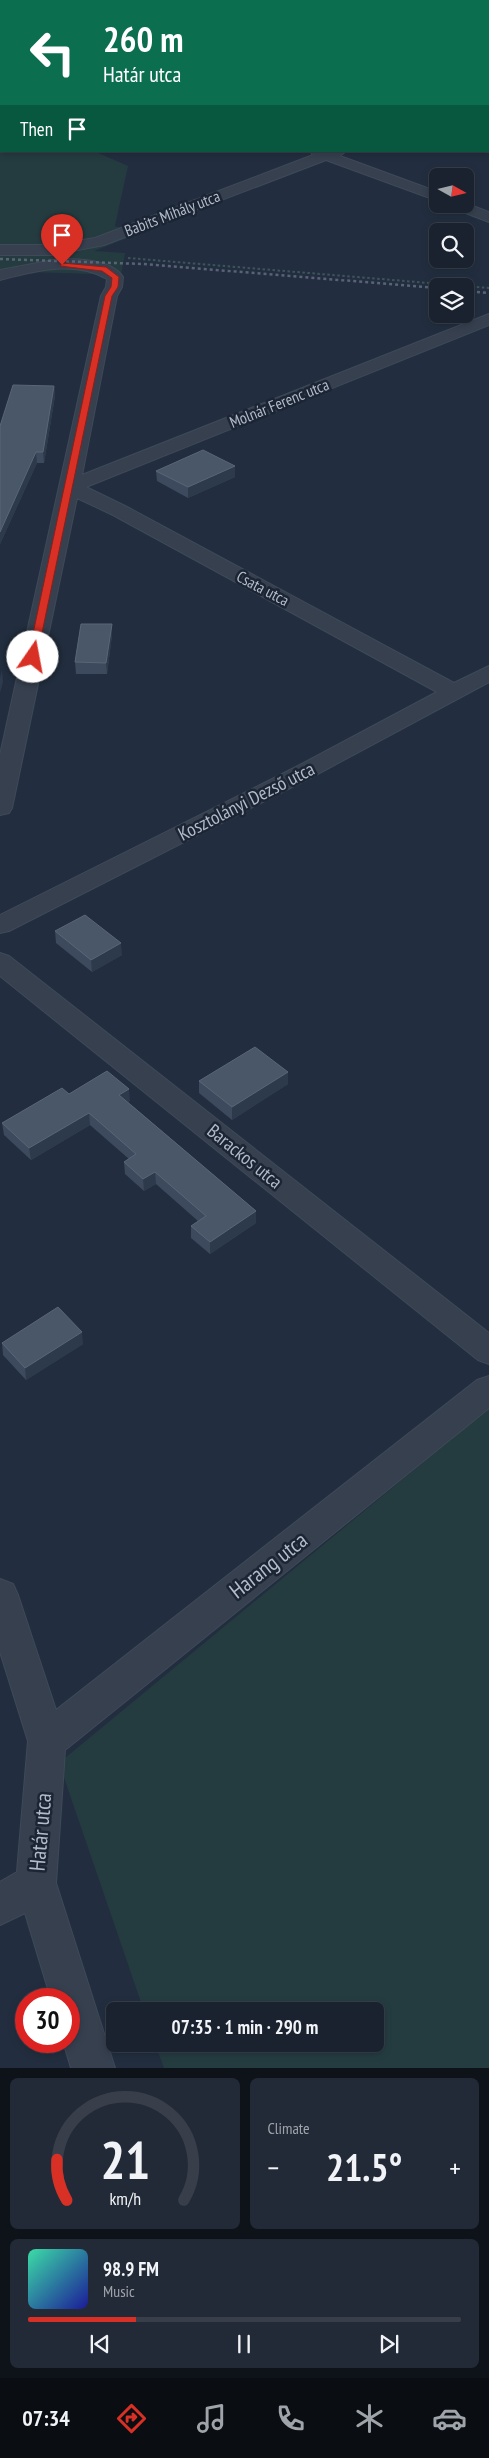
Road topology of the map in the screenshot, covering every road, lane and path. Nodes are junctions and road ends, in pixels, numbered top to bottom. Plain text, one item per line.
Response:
1 (327, 153) edge
2 (429, 193) edge
3 (474, 211) edge
4 (489, 217) edge
5 (0, 250) edge
6 (128, 258) dead end
7 (0, 275) edge
8 (489, 288) edge
9 (489, 319) edge
10 (70, 487) junction
11 (489, 673) edge
12 (454, 692) junction
13 (0, 808) edge
14 (0, 925) edge
15 (0, 962) edge
16 (489, 1351) edge
17 (489, 1390) edge
18 (0, 1595) edge
19 (47, 1741) junction
20 (36, 1883) junction
21 (0, 1905) edge
22 (94, 2068) edge

1 - 2 street
1 - 5 street, Babits Mihály utca
3 - 4 street
6 - 8 path
7 - 10 street
9 - 10 street, Molnár Ferenc utca
10 - 12 street, Csata utca
10 - 13 street
11 - 12 street, Kosztolányi Dezső utca
12 - 14 street, Kosztolányi Dezső utca
15 - 16 street, Barackos utca
17 - 19 street, Harang utca
18 - 19 street, Határ utca
19 - 20 street, Határ utca
20 - 21 street
20 - 22 street, Határ utca

